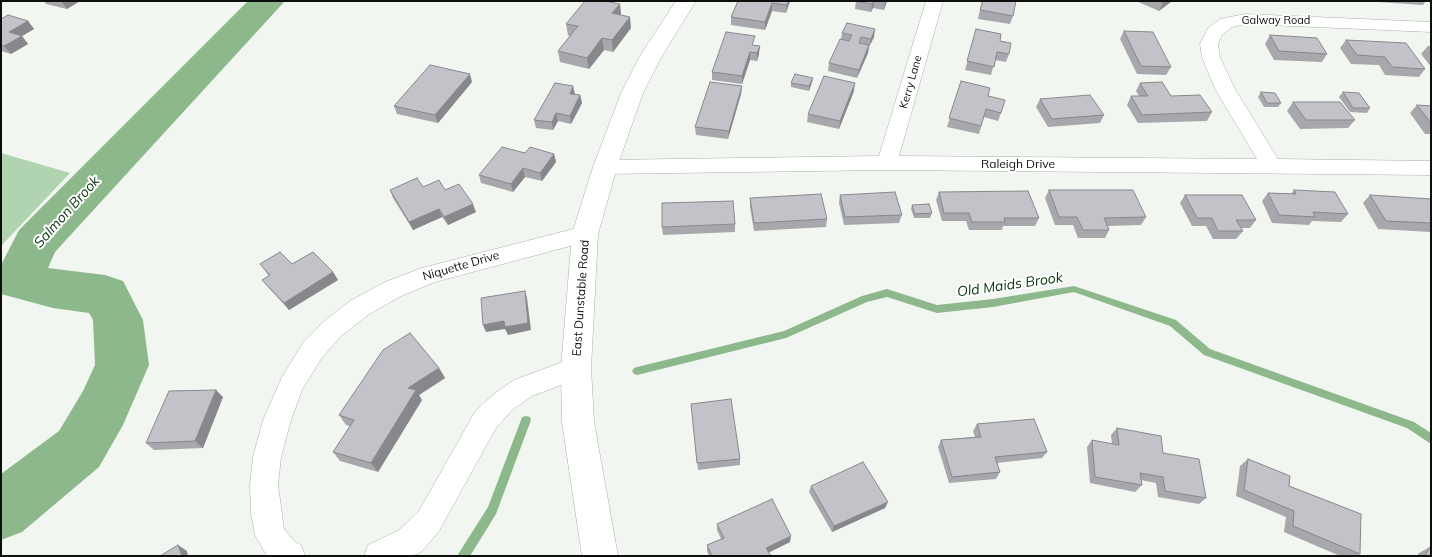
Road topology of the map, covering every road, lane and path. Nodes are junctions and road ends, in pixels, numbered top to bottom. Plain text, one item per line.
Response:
1 (686, 1) edge
2 (935, 1) edge
3 (1431, 26) edge
4 (887, 163) junction
5 (1271, 165) junction
6 (605, 167) junction
7 (1431, 168) edge
8 (585, 234) junction
9 (576, 368) junction
10 (290, 556) edge
11 (379, 556) edge
12 (600, 556) edge

1 - 6 street, East Dunstable Road
2 - 4 street, Kerry Lane
3 - 5 street, Galway Road
4 - 5 street, Raleigh Drive
4 - 6 street, Raleigh Drive
5 - 7 street, Raleigh Drive
6 - 8 street, East Dunstable Road
8 - 9 street, East Dunstable Road
8 - 10 street, Niquette Drive
9 - 11 street
9 - 12 street, East Dunstable Road

